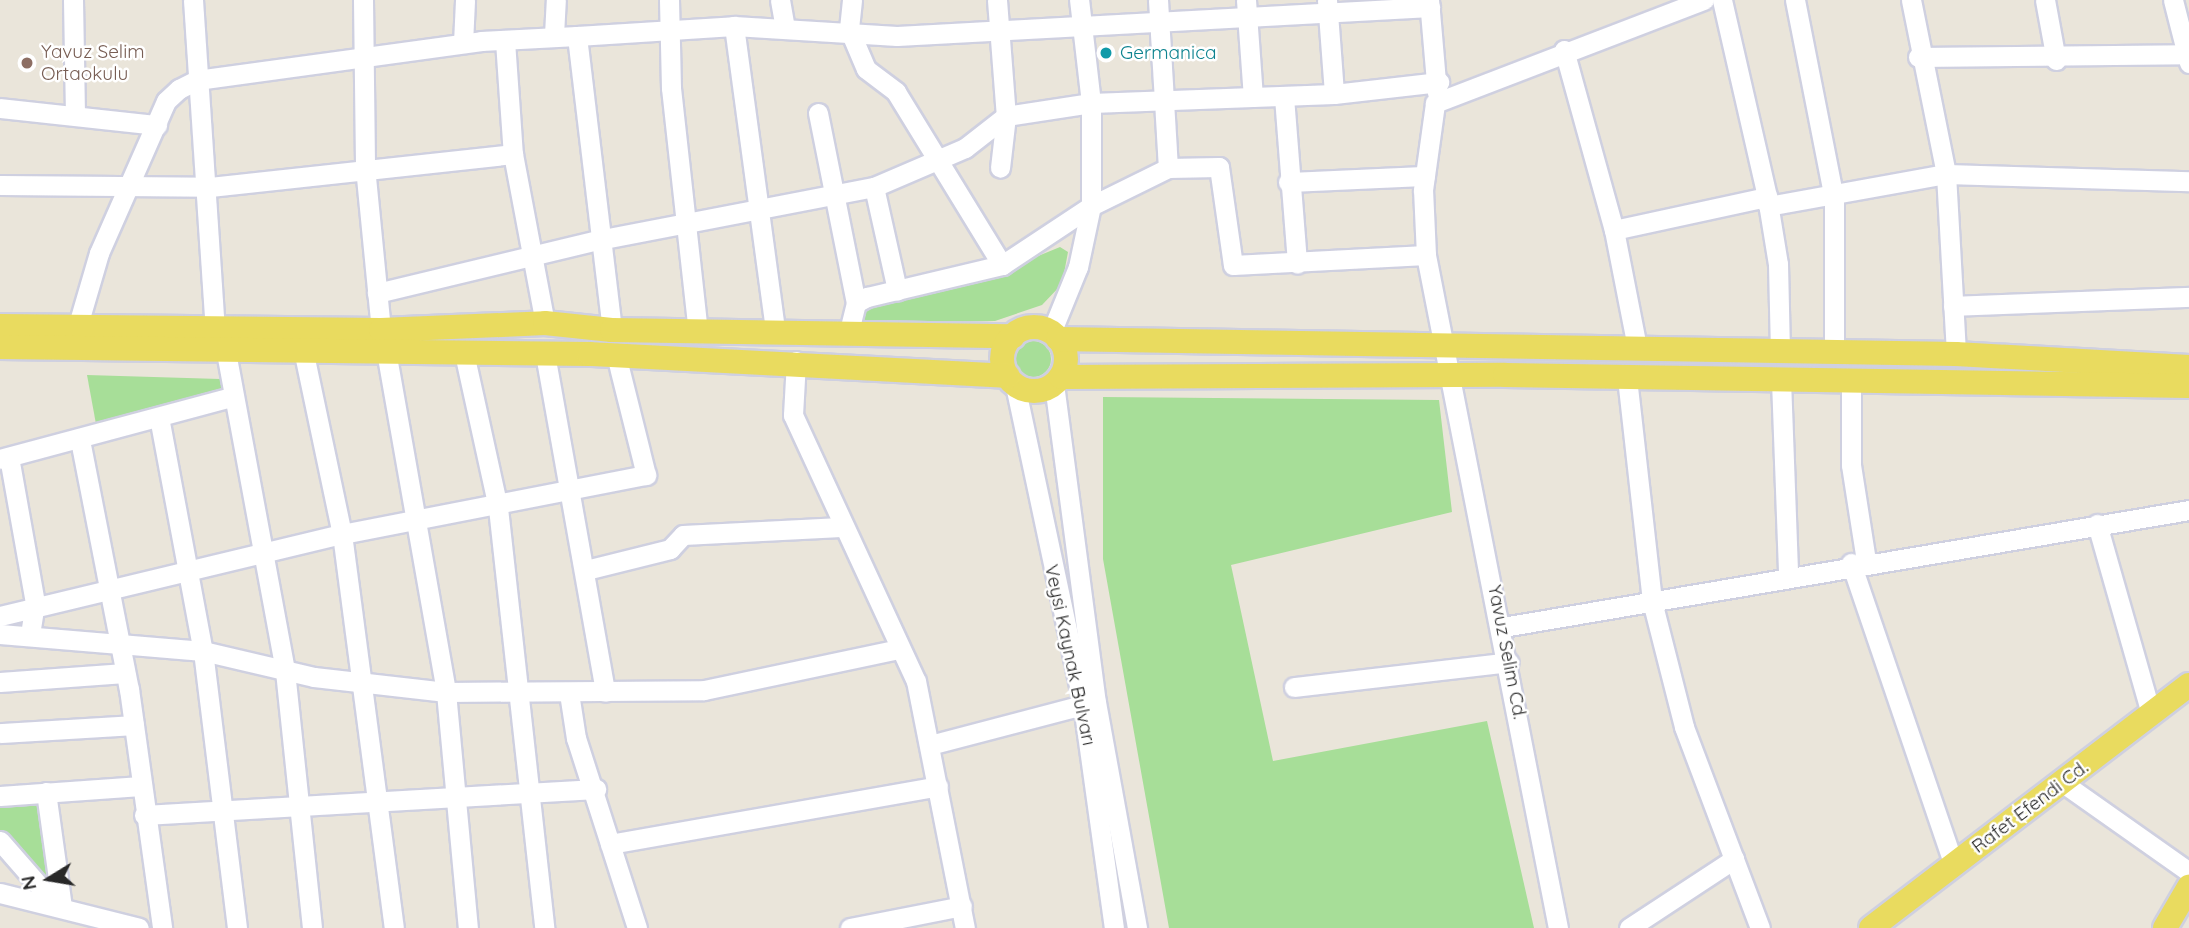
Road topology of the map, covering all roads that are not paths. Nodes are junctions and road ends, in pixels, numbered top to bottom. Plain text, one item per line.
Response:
1 (73, 0) edge
2 (193, 0) edge
3 (363, 0) edge
4 (465, 0) edge
5 (556, 0) edge
6 (669, 0) edge
7 (780, 0) edge
8 (852, 0) edge
9 (997, 0) edge
10 (1079, 0) edge
11 (1158, 0) edge
12 (1704, 0) edge
13 (1722, 0) edge
14 (1795, 0) edge
15 (1911, 0) edge
16 (2045, 0) edge
17 (2173, 0) edge
18 (1430, 3) edge
19 (1327, 8) edge
20 (1247, 9) edge
21 (1159, 23) junction
22 (734, 26) junction
23 (1081, 27) junction
24 (785, 29) junction
25 (849, 29) junction
26 (669, 30) junction
27 (999, 32) junction
28 (554, 35) junction
29 (577, 36) junction
30 (505, 41) junction
31 (463, 43) junction
32 (1564, 50) junction
33 (1919, 57) junction
34 (2188, 59) edge
35 (2056, 60) junction
36 (361, 61) junction
37 (197, 80) junction
38 (1439, 82) junction
39 (1334, 94) junction
40 (1284, 96) junction
41 (1253, 97) junction
42 (1091, 103) junction
43 (1167, 103) junction
44 (1435, 103) junction
45 (0, 108) edge
46 (818, 113) dead end
47 (75, 115) junction
48 (1006, 117) junction
49 (157, 125) junction
50 (513, 153) junction
51 (939, 160) junction
52 (365, 167) junction
53 (1000, 168) dead end
54 (1168, 168) junction
55 (1946, 173) junction
56 (1425, 176) junction
57 (1288, 181) junction
58 (2189, 181) edge
59 (0, 185) edge
60 (129, 187) junction
61 (210, 187) junction
62 (874, 187) junction
63 (836, 197) junction
64 (1834, 198) junction
65 (1768, 202) junction
66 (1091, 206) junction
67 (762, 210) junction
68 (685, 223) junction
69 (1614, 230) junction
70 (598, 240) junction
71 (1426, 255) junction
72 (530, 257) junction
73 (1297, 263) junction
74 (1002, 265) junction
75 (897, 290) junction
76 (377, 293) junction
77 (2189, 297) edge
78 (856, 303) junction
79 (1953, 306) junction
80 (0, 315) edge
81 (80, 318) junction
82 (545, 323) junction
83 (0, 326) edge
84 (775, 328) junction
85 (215, 330) junction
86 (612, 330) junction
87 (698, 331) junction
88 (849, 331) junction
89 (1013, 336) junction
90 (1055, 336) junction
91 (157, 340) junction
92 (384, 341) junction
93 (1637, 346) junction
94 (0, 347) edge
95 (1447, 347) junction
96 (1780, 350) junction
97 (1834, 351) junction
98 (226, 352) junction
99 (464, 353) junction
100 (304, 354) junction
101 (545, 354) junction
102 (1956, 354) junction
103 (616, 355) junction
104 (796, 360) junction
105 (0, 363) edge
106 (2189, 368) edge
107 (1454, 377) junction
108 (1627, 378) junction
109 (1781, 380) junction
110 (1011, 381) junction
111 (1057, 381) junction
112 (1852, 382) junction
113 (2189, 386) edge
114 (231, 397) junction
115 (159, 416) junction
116 (80, 440) junction
117 (5, 458) edge
118 (572, 494) junction
119 (498, 508) junction
120 (2189, 510) edge
121 (418, 522) junction
122 (2097, 524) junction
123 (841, 527) junction
124 (342, 534) junction
125 (261, 552) junction
126 (1858, 562) junction
127 (187, 570) junction
128 (586, 570) junction
129 (1788, 575) junction
130 (111, 589) junction
131 (1652, 601) junction
132 (35, 603) junction
133 (0, 617) edge
134 (1503, 627) junction
135 (0, 634) edge
136 (30, 635) junction
137 (118, 646) junction
138 (898, 649) junction
139 (203, 651) junction
140 (1510, 662) junction
141 (285, 671) junction
142 (125, 673) junction
143 (0, 682) edge
144 (363, 684) junction
145 (2189, 685) edge
146 (1293, 687) dead end
147 (522, 690) junction
148 (446, 692) junction
149 (605, 692) junction
150 (569, 693) junction
151 (1083, 705) junction
152 (2151, 713) junction
153 (134, 725) junction
154 (0, 733) edge
155 (930, 745) junction
156 (2063, 783) junction
157 (141, 786) junction
158 (938, 786) junction
159 (596, 789) junction
160 (46, 792) junction
161 (530, 792) junction
162 (0, 796) edge
163 (453, 797) junction
164 (378, 801) junction
165 (301, 806) junction
166 (220, 808) junction
167 (144, 815) junction
168 (0, 841) edge
169 (610, 844) junction
170 (1734, 859) junction
171 (1954, 865) junction
172 (2189, 872) edge
173 (2189, 887) edge
174 (0, 893) edge
175 (58, 905) junction
176 (962, 906) junction
177 (2189, 914) edge
178 (97, 922) edge
179 (139, 928) edge
180 (162, 928) edge
181 (237, 928) edge
182 (312, 928) edge
183 (394, 928) edge
184 (468, 928) edge
185 (544, 928) edge
186 (637, 928) edge
187 (850, 928) edge
188 (965, 928) edge
189 (1114, 928) edge
190 (1137, 928) edge
191 (1558, 928) edge
192 (1629, 928) edge
193 (1760, 928) edge
194 (1871, 928) edge
195 (2165, 928) edge
196 (2180, 928) edge

1 - 47 street
2 - 37 street
3 - 36 street
4 - 31 street
5 - 28 street
6 - 26 street
7 - 24 street
8 - 25 street
9 - 27 street
10 - 23 street
11 - 21 street
12 - 32 street
13 - 65 street
14 - 64 street
15 - 33 street
16 - 35 street
17 - 34 street
18 - 19 street
18 - 38 street, Yavuz Selim Cd.
19 - 20 street
19 - 39 street
20 - 21 street
20 - 41 street
21 - 23 street
21 - 43 street
22 - 24 street
22 - 26 street
22 - 67 street
23 - 27 street
23 - 42 street
24 - 25 street
25 - 27 street
25 - 51 street
26 - 29 street
26 - 68 street
27 - 48 street
28 - 29 street
28 - 30 street
29 - 70 street
30 - 31 street
30 - 50 street
31 - 36 street
32 - 44 street
32 - 69 street
33 - 35 street
33 - 55 street
34 - 35 street
36 - 37 street
36 - 52 street
37 - 49 street
37 - 61 street
38 - 39 street
38 - 44 street, Yavuz Selim Cd.
39 - 40 street
40 - 41 street
40 - 57 street
41 - 43 street
42 - 43 street
42 - 48 street
42 - 66 street
43 - 54 street
44 - 56 street, Yavuz Selim Cd.
45 - 47 street
46 - 63 street
47 - 49 street
48 - 51 street
48 - 53 street
49 - 60 street
50 - 52 street
50 - 72 street
51 - 62 street
51 - 74 street
52 - 61 street
52 - 76 street
54 - 66 street
54 - 73 street
55 - 58 street
55 - 64 street
55 - 79 street
56 - 57 street
56 - 71 street, Yavuz Selim Cd.
57 - 73 street
59 - 60 street
60 - 61 street
60 - 81 street
61 - 85 street
62 - 63 street
62 - 75 street
63 - 67 street
63 - 78 street
64 - 65 street
64 - 97 street
65 - 69 street
65 - 96 street
66 - 74 street
66 - 90 street
67 - 68 street
67 - 84 street
68 - 70 street
68 - 87 street
69 - 93 street
70 - 72 street
70 - 86 street
71 - 73 street
71 - 95 street, Yavuz Selim Cd.
72 - 76 street
72 - 82 street
74 - 75 street
75 - 78 street
76 - 92 street
77 - 79 street
78 - 88 street
79 - 102 street
80 - 81 main road
81 - 91 main road
82 - 86 main road
82 - 92 main road
83 - 91 main road
84 - 87 main road
84 - 88 main road
85 - 91 main road
85 - 92 main road
86 - 87 main road
88 - 89 main road
89 - 90 main road
89 - 110 main road
90 - 95 main road
90 - 111 main road
91 - 94 main road
91 - 98 main road
91 - 105 main road
92 - 99 main road
92 - 100 main road
92 - 121 street
93 - 95 main road
93 - 96 main road
95 - 107 street, Yavuz Selim Cd.
96 - 97 main road
97 - 102 main road
98 - 100 main road
98 - 114 street
99 - 101 main road
99 - 119 street
100 - 124 street
101 - 103 main road
101 - 118 street
102 - 106 main road
103 - 104 main road
103 - 118 street
104 - 110 main road
104 - 123 street
107 - 108 main road
107 - 111 main road
107 - 134 street, Yavuz Selim Cd.
108 - 109 main road
108 - 131 street
109 - 112 main road
109 - 129 street
110 - 111 main road
110 - 151 street, Veysi Kaynak Bulvarı
111 - 190 street, Veysi Kaynak Bulvarı
112 - 113 main road
112 - 126 street
114 - 115 street
114 - 125 street
115 - 116 street
115 - 127 street
116 - 117 street
116 - 130 street
117 - 132 street
118 - 119 street
118 - 128 street
119 - 121 street
119 - 147 street
120 - 122 street
121 - 124 street
121 - 148 street
122 - 126 street
122 - 152 street
123 - 128 street
123 - 138 street
124 - 125 street
124 - 144 street
125 - 127 street
125 - 141 street
126 - 129 street
126 - 171 street
127 - 130 street
127 - 139 street
128 - 149 street
129 - 131 street
130 - 132 street
130 - 137 street
131 - 134 street
131 - 170 street
132 - 133 street
132 - 136 street
134 - 140 street, Yavuz Selim Cd.
135 - 136 street
136 - 137 street
137 - 139 street
137 - 142 street
138 - 149 street
138 - 155 street
139 - 141 street
139 - 166 street
140 - 146 street
140 - 191 street, Yavuz Selim Cd.
141 - 144 street
141 - 165 street
142 - 143 street
142 - 153 street
144 - 148 street
144 - 164 street
145 - 152 main road, Rafet Efendi Cd.
147 - 148 street
147 - 150 street
147 - 161 street
148 - 163 street
149 - 150 street
150 - 159 street
151 - 155 street
151 - 189 street, Veysi Kaynak Bulvarı
152 - 156 main road, Rafet Efendi Cd.
153 - 154 street
153 - 157 street
155 - 158 street
156 - 171 main road, Rafet Efendi Cd.
156 - 172 street
157 - 160 street
157 - 167 street
158 - 169 street
158 - 176 street
159 - 161 street
159 - 169 street
160 - 162 street
160 - 175 street
161 - 163 street
161 - 185 street
163 - 164 street
163 - 184 street
164 - 165 street
164 - 183 street
165 - 166 street
165 - 182 street
166 - 167 street
166 - 181 street
167 - 180 street
168 - 175 street
169 - 186 street
170 - 192 street
170 - 193 street
171 - 194 main road, Rafet Efendi Cd.
173 - 195 main road
174 - 175 street
175 - 178 street
176 - 187 street
176 - 188 street
177 - 196 main road
178 - 179 street

